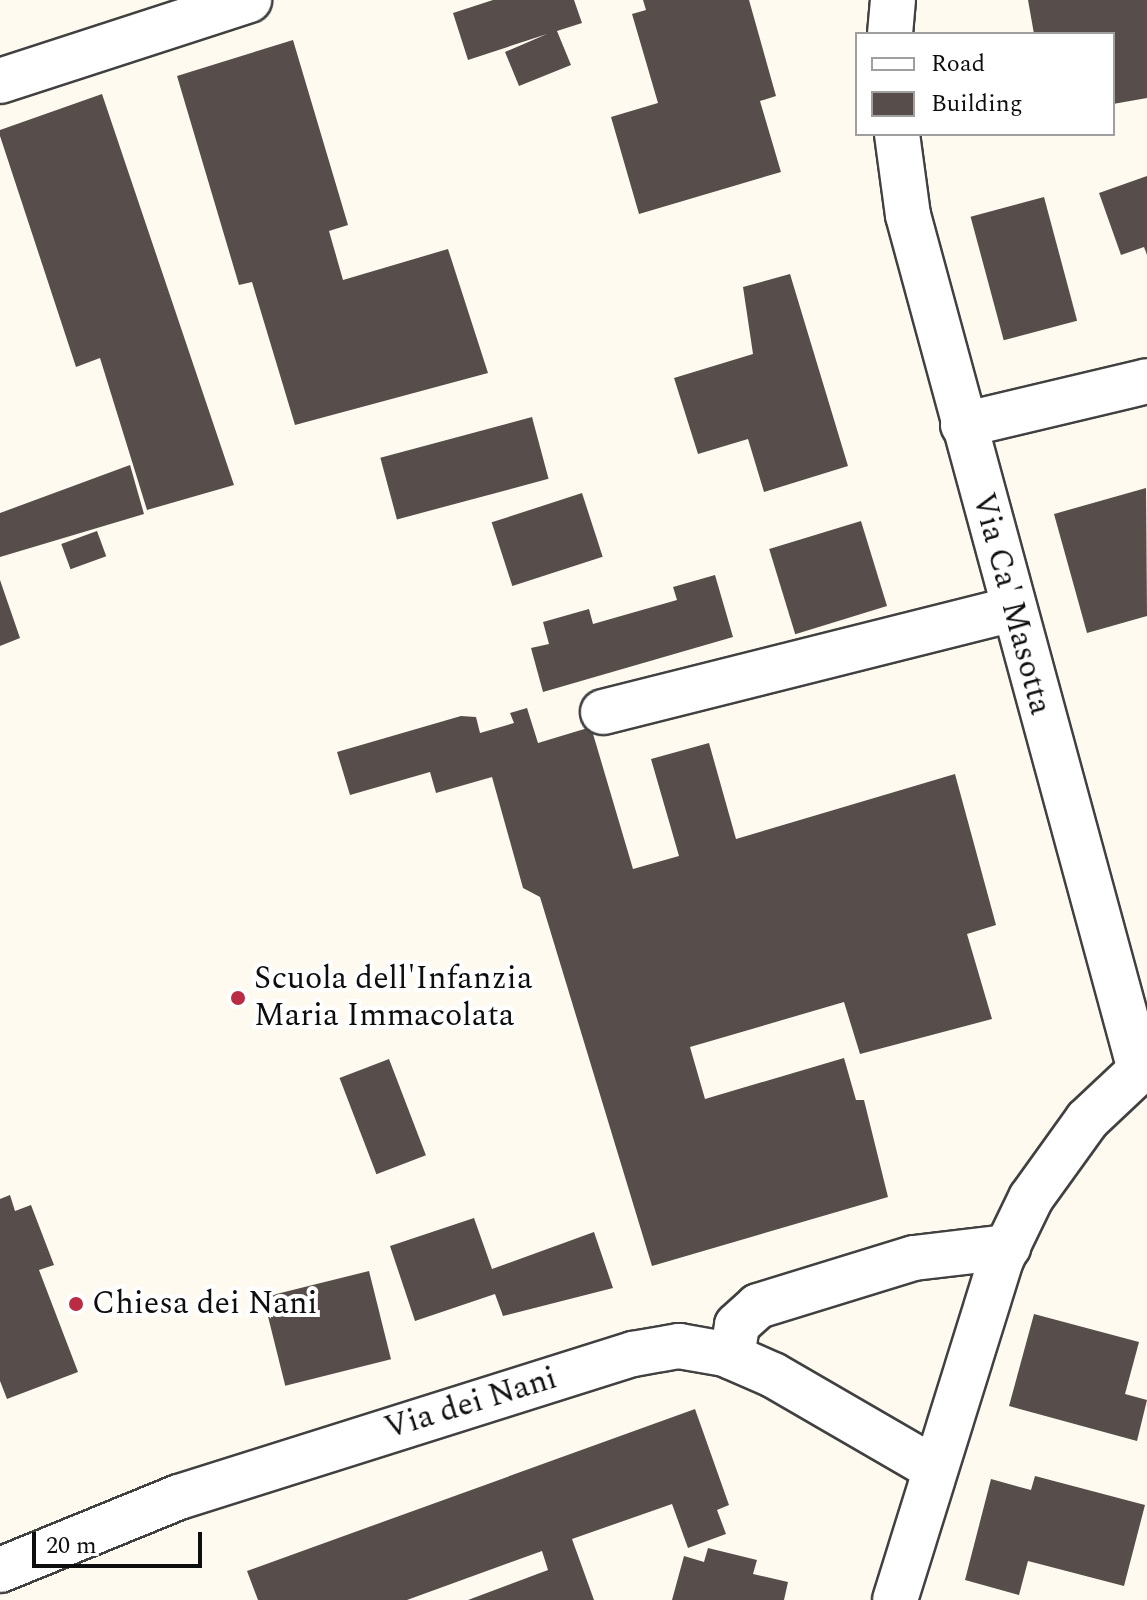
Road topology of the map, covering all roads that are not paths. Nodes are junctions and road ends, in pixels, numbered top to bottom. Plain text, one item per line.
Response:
1 (249, 0) edge
2 (893, 0) edge
3 (890, 32) edge
4 (0, 81) edge
5 (897, 136) edge
6 (1147, 381) edge
7 (963, 425) junction
8 (1012, 609) junction
9 (603, 712) dead end
10 (1143, 1069) edge
11 (1008, 1247) junction
12 (732, 1357) junction
13 (932, 1467) junction
14 (0, 1570) edge
15 (895, 1600) edge

1 - 4 street
2 - 3 street
5 - 7 street, Via Ca' Masotta
6 - 7 street
7 - 8 street, Via Ca' Masotta
8 - 9 street
8 - 10 street, Via Ca' Masotta
10 - 11 street
11 - 12 street
11 - 13 street
12 - 13 street, Via dei Nani
12 - 14 street, Via dei Nani
13 - 15 street

